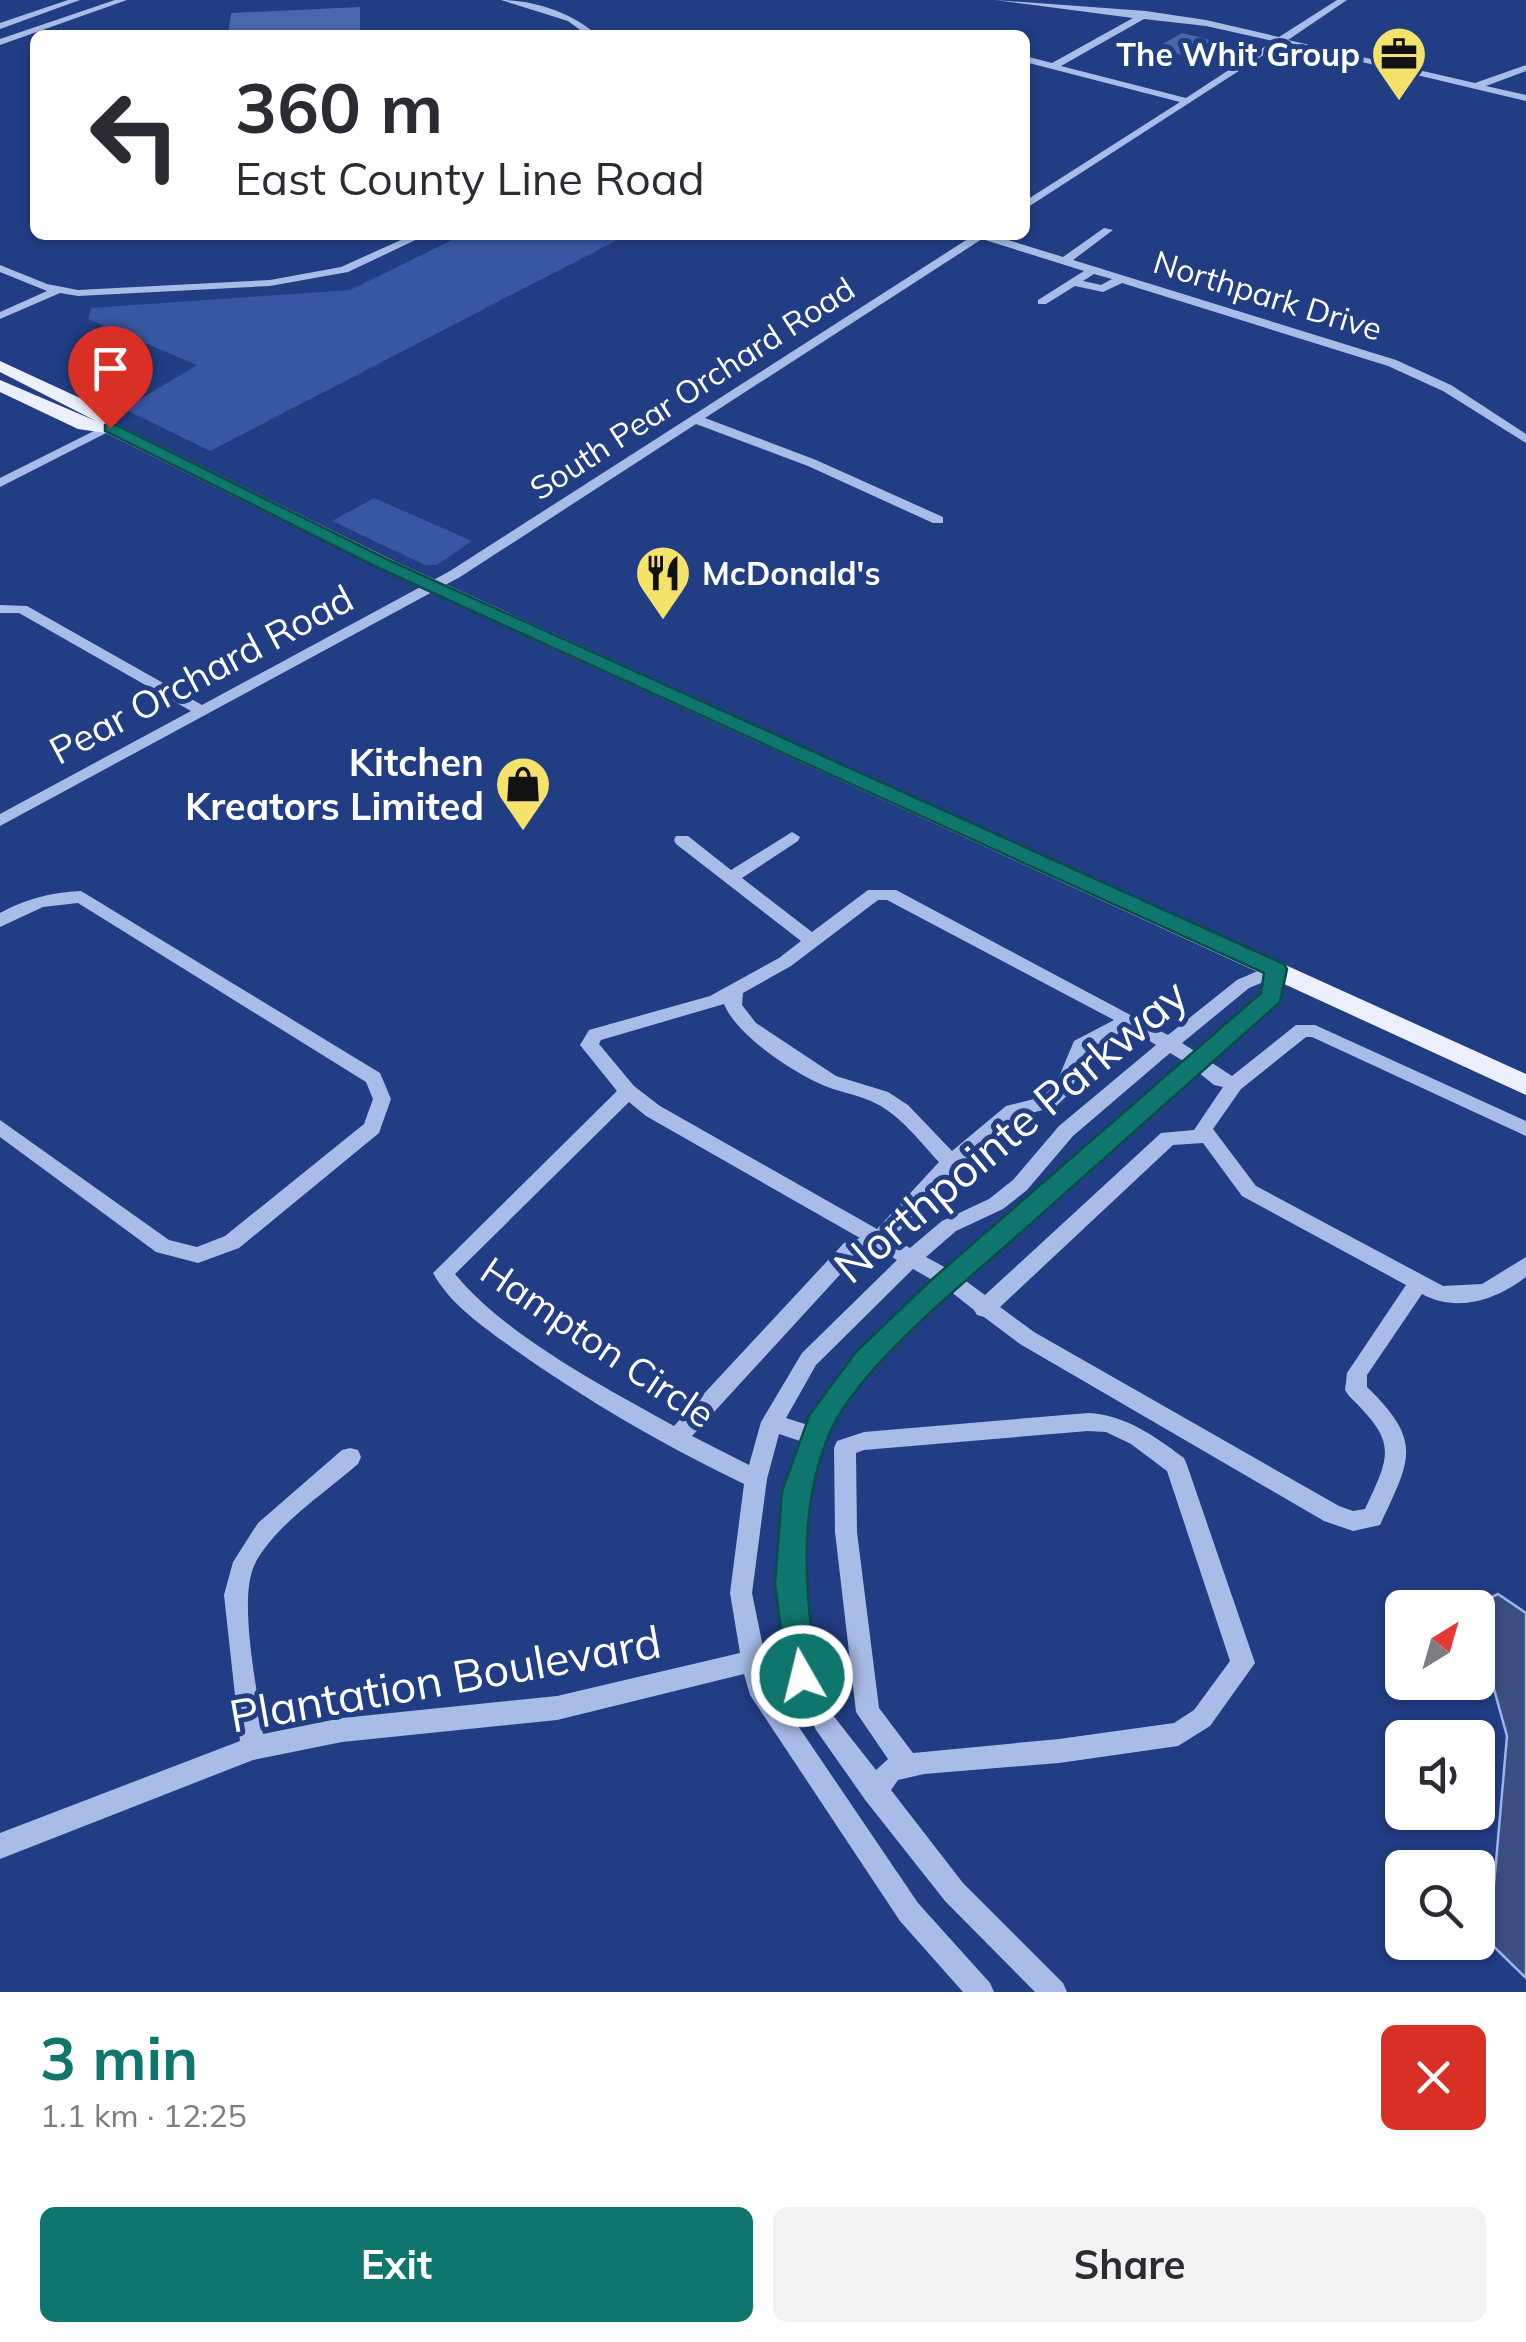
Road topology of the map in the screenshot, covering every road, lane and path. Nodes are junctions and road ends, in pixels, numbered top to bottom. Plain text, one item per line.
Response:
1 (76, 0) edge
2 (123, 0) edge
3 (505, 0) edge
4 (998, 0) edge
5 (1344, 0) edge
6 (1147, 14) junction
7 (0, 26) edge
8 (35, 30) edge
9 (585, 30) edge
10 (30, 32) edge
11 (1280, 40) junction
12 (0, 42) edge
13 (1030, 59) edge
14 (1054, 66) junction
15 (1526, 68) edge
16 (1474, 86) junction
17 (1526, 98) edge
18 (1188, 101) junction
19 (1030, 203) edge
20 (1108, 230) dead end
21 (410, 240) edge
22 (973, 240) edge
23 (997, 240) edge
24 (1064, 261) junction
25 (0, 268) edge
26 (1094, 270) junction
27 (1122, 278) junction
28 (1076, 283) junction
29 (44, 287) junction
30 (58, 290) junction
31 (1042, 302) dead end
32 (0, 306) edge
33 (0, 316) edge
34 (0, 366) edge
35 (0, 386) edge
36 (695, 419) junction
37 (110, 428) junction
38 (1526, 439) edge
39 (0, 483) edge
40 (938, 520) dead end
41 (433, 586) junction
42 (0, 609) edge
43 (199, 710) junction
44 (0, 821) edge
45 (792, 837) dead end
46 (682, 840) dead end
47 (732, 877) junction
48 (0, 921) edge
49 (812, 941) junction
50 (1276, 969) junction
51 (735, 990) junction
52 (1129, 1020) junction
53 (1168, 1046) junction
54 (1197, 1061) junction
55 (1235, 1084) junction
56 (1526, 1085) edge
57 (628, 1091) junction
58 (0, 1127) edge
59 (1526, 1130) edge
60 (1206, 1136) junction
61 (951, 1162) junction
62 (878, 1240) junction
63 (910, 1258) junction
64 (1526, 1265) edge
65 (951, 1282) junction
66 (1418, 1284) junction
67 (984, 1309) junction
68 (772, 1422) junction
69 (814, 1437) junction
70 (677, 1438) junction
71 (350, 1457) dead end
72 (756, 1479) junction
73 (798, 1650) junction
74 (754, 1661) junction
75 (252, 1748) junction
76 (908, 1766) junction
77 (875, 1792) junction
78 (0, 1846) edge
79 (981, 1992) edge
80 (1054, 1992) edge

1 - 7 street
2 - 8 street
3 - 9 street
4 - 6 street
5 - 11 street
6 - 11 street
6 - 14 street
10 - 12 street
11 - 16 street
11 - 18 street
13 - 14 street
14 - 18 street
15 - 16 street
16 - 17 street
18 - 19 street
20 - 24 street
21 - 30 street
22 - 36 street, South Pear Orchard Road
23 - 24 street, Northpark Drive
24 - 26 street, Northpark Drive
25 - 29 street
26 - 27 street, Northpark Drive
26 - 28 street
27 - 28 street
27 - 38 street, Northpark Drive
28 - 31 street
29 - 30 street
29 - 32 street
30 - 33 street
34 - 37 main road
35 - 37 main road
36 - 40 street
36 - 41 street, South Pear Orchard Road
37 - 39 street
37 - 41 main road
41 - 43 street, Pear Orchard Road
41 - 50 main road
42 - 43 street
43 - 44 street, Pear Orchard Road
45 - 47 street
46 - 47 street
47 - 49 street
48 - 58 street
49 - 51 street
49 - 52 street
50 - 53 street, Northpointe Parkway
50 - 54 street, Northpointe Parkway
50 - 56 main road
51 - 57 street
51 - 61 street
52 - 53 street
52 - 61 street
53 - 54 street
53 - 63 street, Northpointe Parkway
54 - 55 street
54 - 65 street, Northpointe Parkway
55 - 59 street
55 - 60 street
57 - 62 street
57 - 70 street, Hampton Circle
60 - 66 street
60 - 67 street
61 - 62 street
62 - 63 street
62 - 70 street
63 - 65 street
63 - 68 street, Northpointe Parkway
64 - 66 street
65 - 67 street
65 - 69 street, Northpointe Parkway
66 - 67 street
68 - 69 street
68 - 72 street, Northpointe Parkway
69 - 73 street, Northpointe Parkway
70 - 72 street, Hampton Circle
71 - 75 street
72 - 74 street, Northpointe Parkway
73 - 74 street, Plantation Boulevard
73 - 77 street, Northpointe Parkway
74 - 75 street, Plantation Boulevard
74 - 79 street, Northpointe Parkway
75 - 78 street, Plantation Boulevard
76 - 76 street
76 - 77 street
77 - 80 street, Northpointe Parkway

